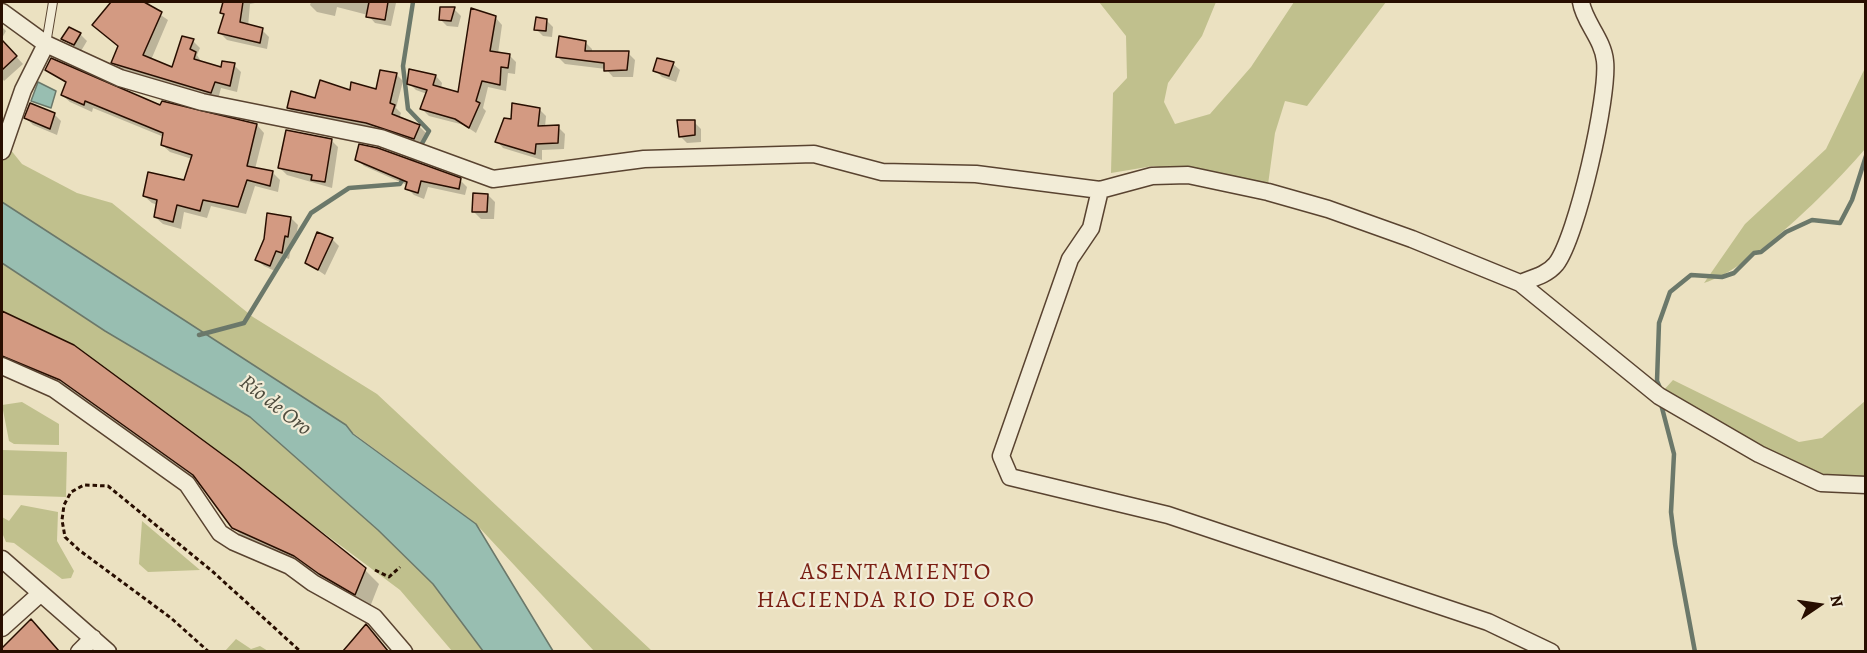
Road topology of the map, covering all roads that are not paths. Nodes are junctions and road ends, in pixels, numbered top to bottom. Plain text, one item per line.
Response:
1 (53, 2) edge
2 (1581, 2) edge
3 (2, 12) edge
4 (46, 44) junction
5 (2, 151) edge
6 (1100, 190) junction
7 (1520, 283) junction
8 (2, 366) edge
9 (1866, 485) edge
10 (2, 559) edge
11 (41, 593) junction
12 (2, 628) edge
13 (93, 638) junction
14 (79, 651) edge
15 (108, 651) edge
16 (404, 651) edge
17 (1551, 651) edge

1 - 4 lane
2 - 7 street
3 - 4 street
4 - 5 street
4 - 6 street
6 - 7 street
6 - 17 street
7 - 9 street
8 - 16 street
10 - 11 street
11 - 12 street
11 - 13 street
13 - 14 street
13 - 15 street

